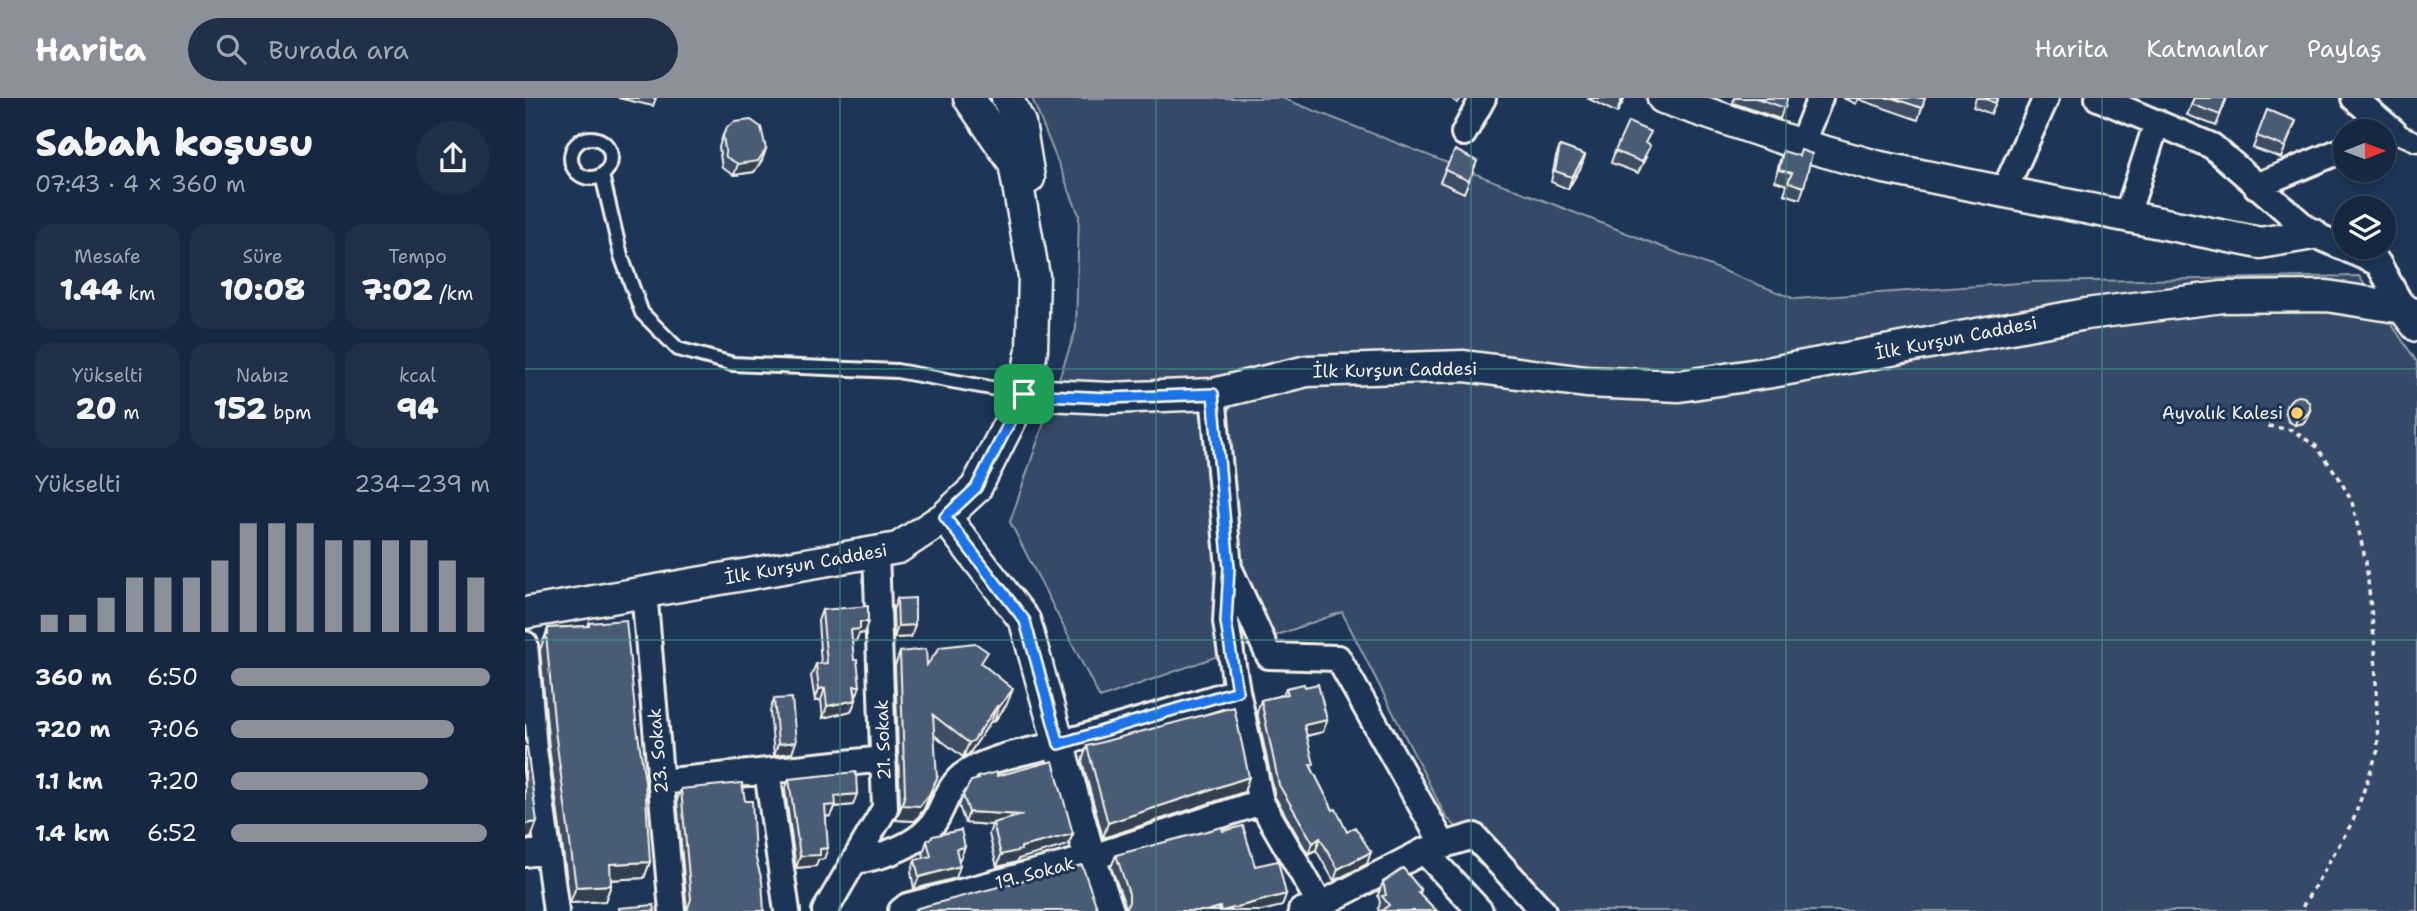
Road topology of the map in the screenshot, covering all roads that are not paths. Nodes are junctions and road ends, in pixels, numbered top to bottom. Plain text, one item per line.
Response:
1 (969, 98) edge
2 (1007, 98) edge
3 (1483, 98) edge
4 (1663, 98) edge
5 (1820, 98) edge
6 (2046, 98) edge
7 (2098, 98) edge
8 (2354, 98) edge
9 (2375, 119) edge
10 (2157, 122) junction
11 (1464, 133) dead end
12 (2396, 135) edge
13 (2417, 142) edge
14 (1801, 145) junction
15 (2333, 154) edge
16 (602, 175) dead end
17 (2256, 186) junction
18 (2004, 191) junction
19 (2127, 215) junction
20 (2313, 234) junction
21 (1034, 276) junction
22 (2412, 315) edge
23 (1024, 394) junction
24 (1213, 394) junction
25 (945, 517) junction
26 (876, 552) junction
27 (1229, 568) junction
28 (644, 591) junction
29 (525, 613) edge
30 (525, 644) edge
31 (1237, 691) junction
32 (1059, 744) junction
33 (529, 750) edge
34 (884, 759) junction
35 (768, 771) junction
36 (660, 782) junction
37 (1261, 802) junction
38 (1434, 848) junction
39 (536, 853) edge
40 (1090, 858) junction
41 (855, 861) junction
42 (1315, 909) edge
43 (556, 911) edge
44 (672, 911) edge
45 (787, 911) edge
46 (825, 911) edge
47 (901, 911) edge
48 (1108, 911) edge
49 (1480, 911) edge
50 (1543, 911) edge

1 - 21 street
2 - 21 street
3 - 11 street
4 - 14 street
5 - 14 street
6 - 18 street
7 - 10 street
8 - 9 street
10 - 17 street
10 - 19 street
12 - 13 street
14 - 18 street
15 - 17 street
16 - 23 lane
17 - 20 street
18 - 19 street
19 - 20 street
20 - 22 street
21 - 23 street
22 - 24 street, İlk Kurşun Caddesi
23 - 24 street, İlk Kurşun Caddesi
23 - 25 street, İlk Kurşun Caddesi
24 - 27 street
25 - 26 street, İlk Kurşun Caddesi
25 - 32 street
26 - 28 street, İlk Kurşun Caddesi
26 - 34 street, 21. Sokak
27 - 31 street
27 - 38 street
28 - 29 street, İlk Kurşun Caddesi
28 - 36 street, 23. Sokak
30 - 33 street
31 - 32 street
31 - 37 street
32 - 40 street
32 - 41 street
33 - 39 street
34 - 35 street
34 - 41 street, 21. Sokak
35 - 36 street
35 - 45 street
36 - 44 street, 23. Sokak
37 - 40 street, 19. Sokak
37 - 42 street
38 - 42 street
38 - 49 street
38 - 50 street
39 - 43 street
40 - 47 street, 19. Sokak
40 - 48 street
41 - 46 street, 21. Sokak

